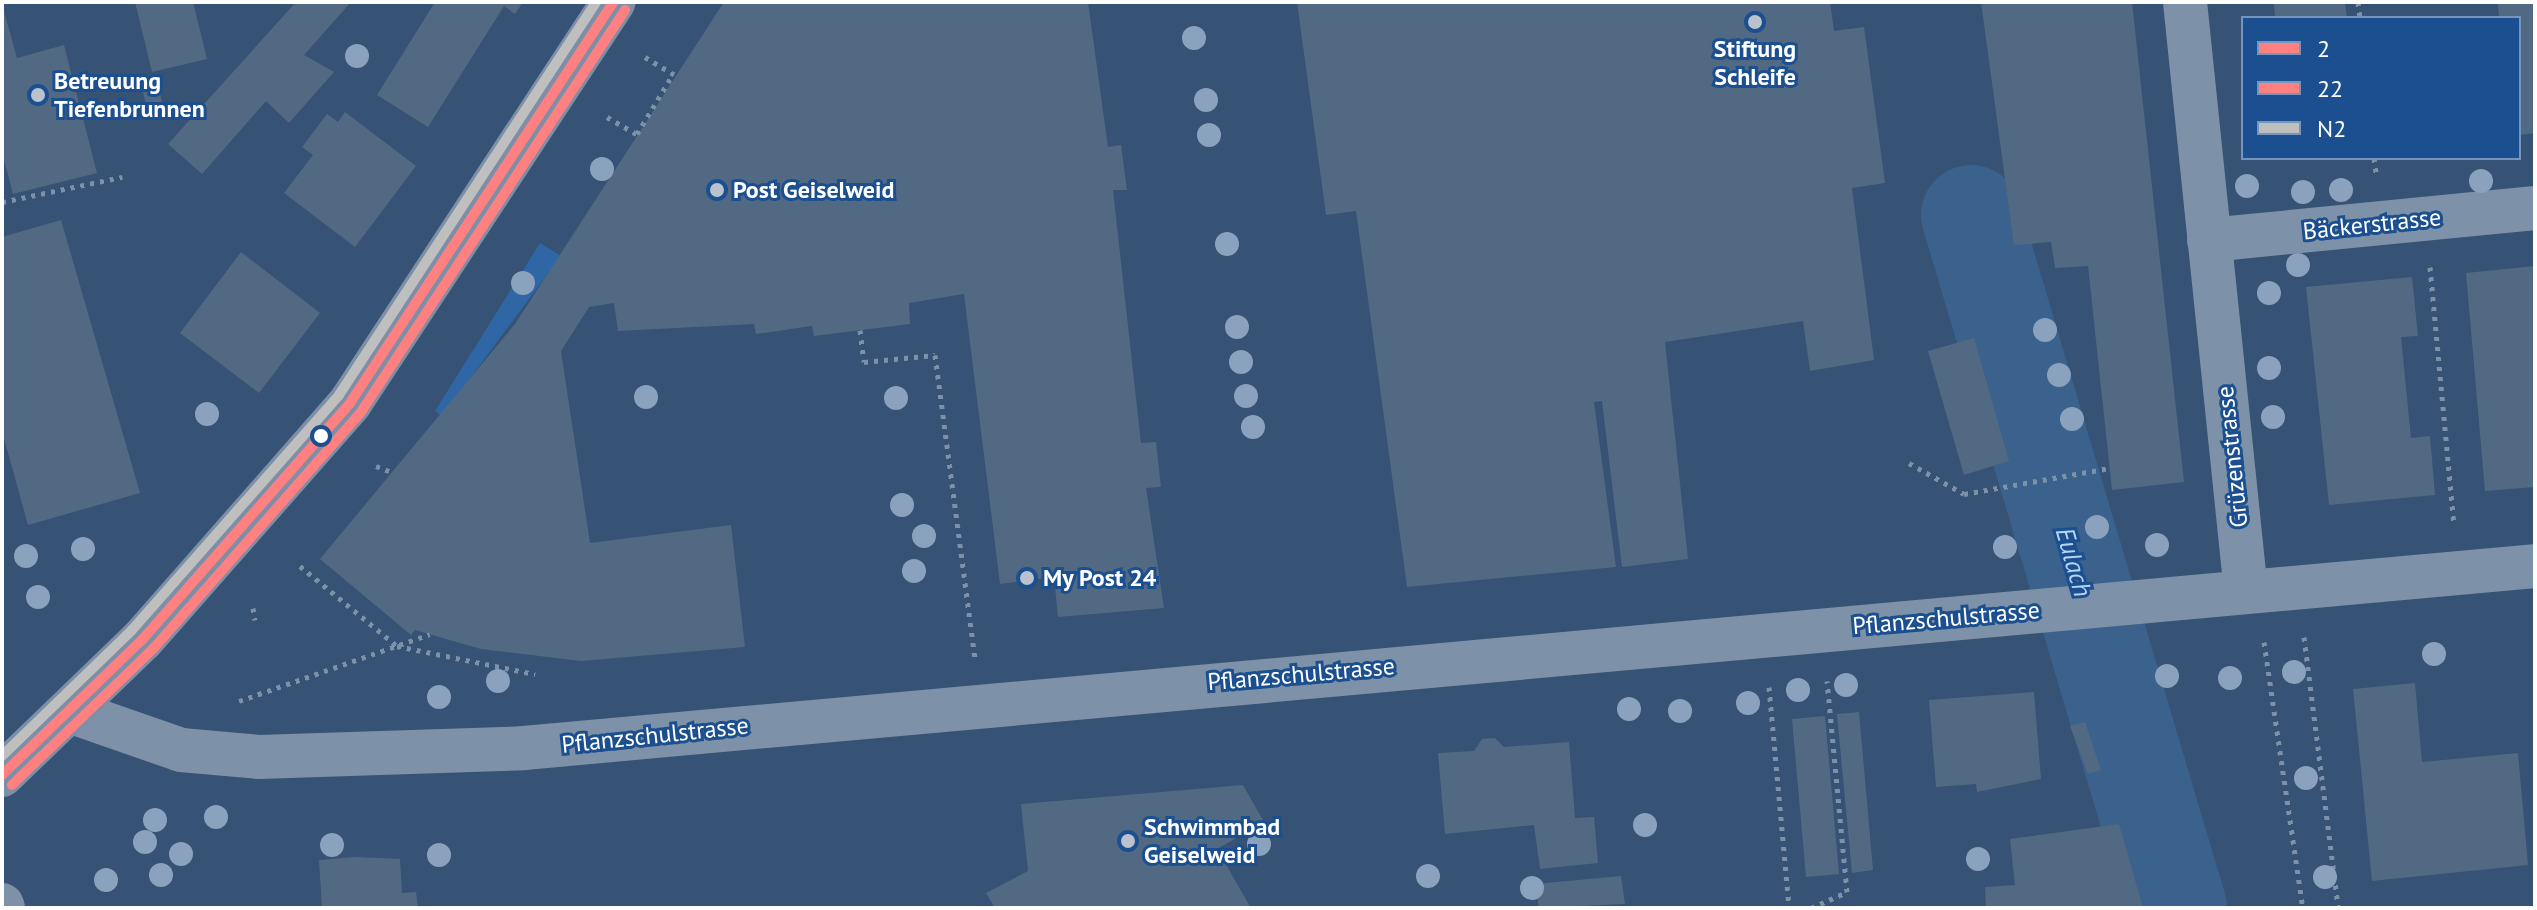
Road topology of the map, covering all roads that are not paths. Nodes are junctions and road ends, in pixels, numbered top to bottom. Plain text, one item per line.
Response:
1 (613, 2) edge
2 (2185, 2) edge
3 (2535, 208) edge
4 (2209, 240) junction
5 (2535, 566) edge
6 (2246, 592) junction
7 (72, 712) junction
8 (2, 775) edge

1 - 7 main road
2 - 4 street, Grüzenstrasse
3 - 4 street, Bäckerstrasse
4 - 6 street, Grüzenstrasse
5 - 6 street, Pflanzschulstrasse
6 - 7 street, Pflanzschulstrasse
7 - 8 main road

